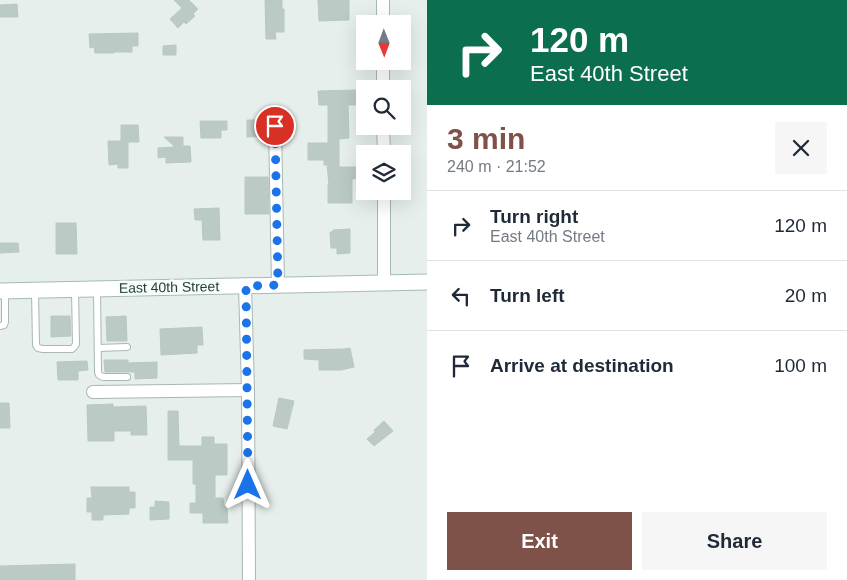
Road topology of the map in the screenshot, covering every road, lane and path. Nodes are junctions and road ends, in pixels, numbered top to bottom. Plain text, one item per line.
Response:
1 (383, 0) edge
2 (383, 15) edge
3 (275, 126) dead end
4 (384, 200) edge
5 (427, 282) edge
6 (384, 283) junction
7 (278, 285) junction
8 (246, 286) junction
9 (97, 289) junction
10 (74, 290) junction
11 (3, 291) edge
12 (36, 291) junction
13 (0, 326) edge
14 (127, 347) dead end
15 (98, 348) junction
16 (127, 377) dead end
17 (248, 390) junction
18 (93, 392) dead end
19 (249, 580) edge

1 - 2 street
3 - 7 street
4 - 6 street
5 - 6 main road, East 40th Street
6 - 7 main road, East 40th Street
7 - 8 main road, East 40th Street
8 - 9 main road, East 40th Street
8 - 17 street
9 - 10 main road, East 40th Street
9 - 15 lane
10 - 12 main road, East 40th Street
10 - 12 lane
11 - 12 main road, East 40th Street
11 - 13 lane
14 - 15 lane
15 - 16 lane
17 - 18 street
17 - 19 street

